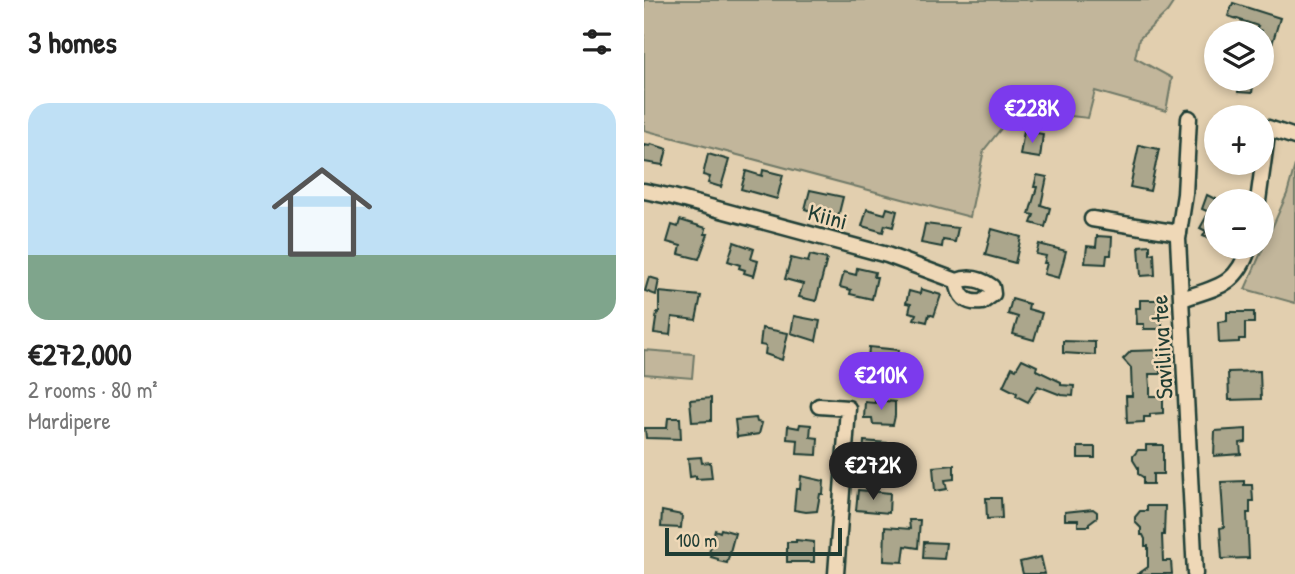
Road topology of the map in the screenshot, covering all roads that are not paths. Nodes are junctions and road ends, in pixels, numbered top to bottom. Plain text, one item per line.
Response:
1 (1189, 118) dead end
2 (1295, 136) edge
3 (1260, 189) edge
4 (644, 191) edge
5 (1092, 219) dead end
6 (1179, 233) junction
7 (1243, 259) edge
8 (957, 281) junction
9 (1182, 299) junction
10 (819, 406) dead end
11 (836, 574) edge
12 (1195, 574) edge

1 - 6 street, Saviliiva tee
2 - 3 street
4 - 8 street, Kiini
5 - 6 street
6 - 9 street, Saviliiva tee
7 - 9 street
8 - 8 street, Kiini
9 - 12 street, Saviliiva tee
10 - 11 street

